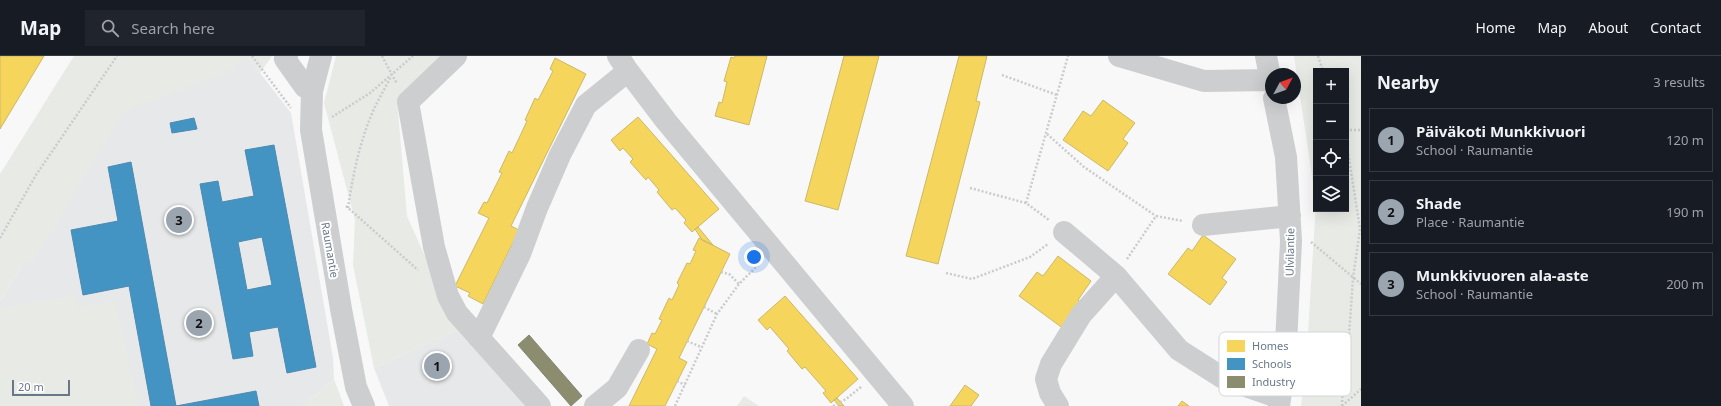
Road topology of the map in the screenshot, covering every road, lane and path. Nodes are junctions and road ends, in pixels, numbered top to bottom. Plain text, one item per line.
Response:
1 (117, 56) edge
2 (287, 56) edge
3 (321, 56) edge
4 (382, 56) edge
5 (413, 56) edge
6 (456, 56) edge
7 (1068, 56) edge
8 (1119, 56) edge
9 (1266, 56) edge
10 (1318, 56) edge
11 (623, 63) edge
12 (1268, 68) edge
13 (1321, 68) edge
14 (1002, 75) dead end
15 (391, 76) junction
16 (1265, 80) edge
17 (312, 91) junction
18 (1057, 95) junction
19 (1275, 104) edge
20 (311, 130) junction
21 (1349, 130) edge
22 (1361, 130) edge
23 (1047, 134) junction
24 (1346, 140) edge
25 (970, 188) dead end
26 (1026, 203) junction
27 (344, 204) dead end
28 (348, 208) junction
29 (1156, 216) junction
30 (1290, 216) junction
31 (1203, 225) joint
32 (1064, 232) junction
33 (0, 238) edge
34 (1310, 241) dead end
35 (1359, 244) edge
36 (774, 249) junction
37 (419, 270) dead end
38 (722, 272) dead end
39 (946, 273) dead end
40 (1116, 276) junction
41 (1352, 278) junction
42 (739, 284) junction
43 (1361, 284) edge
44 (704, 307) dead end
45 (717, 314) junction
46 (1287, 332) edge
47 (1349, 332) edge
48 (479, 338) junction
49 (687, 341) dead end
50 (701, 347) junction
51 (639, 350) dead end
52 (877, 373) junction
53 (1219, 375) edge
54 (678, 381) dead end
55 (685, 385) junction
56 (1361, 389) edge
57 (1266, 396) edge
58 (1342, 396) edge
59 (1280, 402) edge
60 (364, 406) edge
61 (540, 406) edge
62 (595, 406) edge
63 (675, 406) edge
64 (833, 406) edge
65 (903, 406) edge
66 (1058, 406) edge
67 (1341, 406) edge

1 - 33 path
2 - 17 street
3 - 17 street, Raumantie
4 - 15 path
5 - 15 path
6 - 48 street
7 - 18 path
8 - 16 street
9 - 12 street
10 - 13 path
11 - 36 street
11 - 48 street
14 - 18 path
15 - 20 path
15 - 28 path
17 - 20 street, Raumantie
18 - 23 path
19 - 30 street, Ulvilantie
20 - 60 street, Raumantie
21 - 22 path
23 - 26 path
23 - 29 path
24 - 35 path
25 - 26 path
26 - 32 path
27 - 28 path
28 - 37 path
29 - 31 path
29 - 40 path
30 - 31 street
30 - 46 street, Ulvilantie
32 - 39 path
32 - 40 street
34 - 41 path
35 - 41 path
36 - 42 path
36 - 52 street
38 - 42 path
40 - 53 street
40 - 66 street
41 - 43 path
41 - 47 path
42 - 45 path
44 - 45 path
45 - 50 path
48 - 61 street
49 - 50 path
50 - 55 path
51 - 62 street
52 - 64 path
52 - 65 street
54 - 55 path
55 - 63 path
56 - 67 path
57 - 59 street
58 - 67 path

